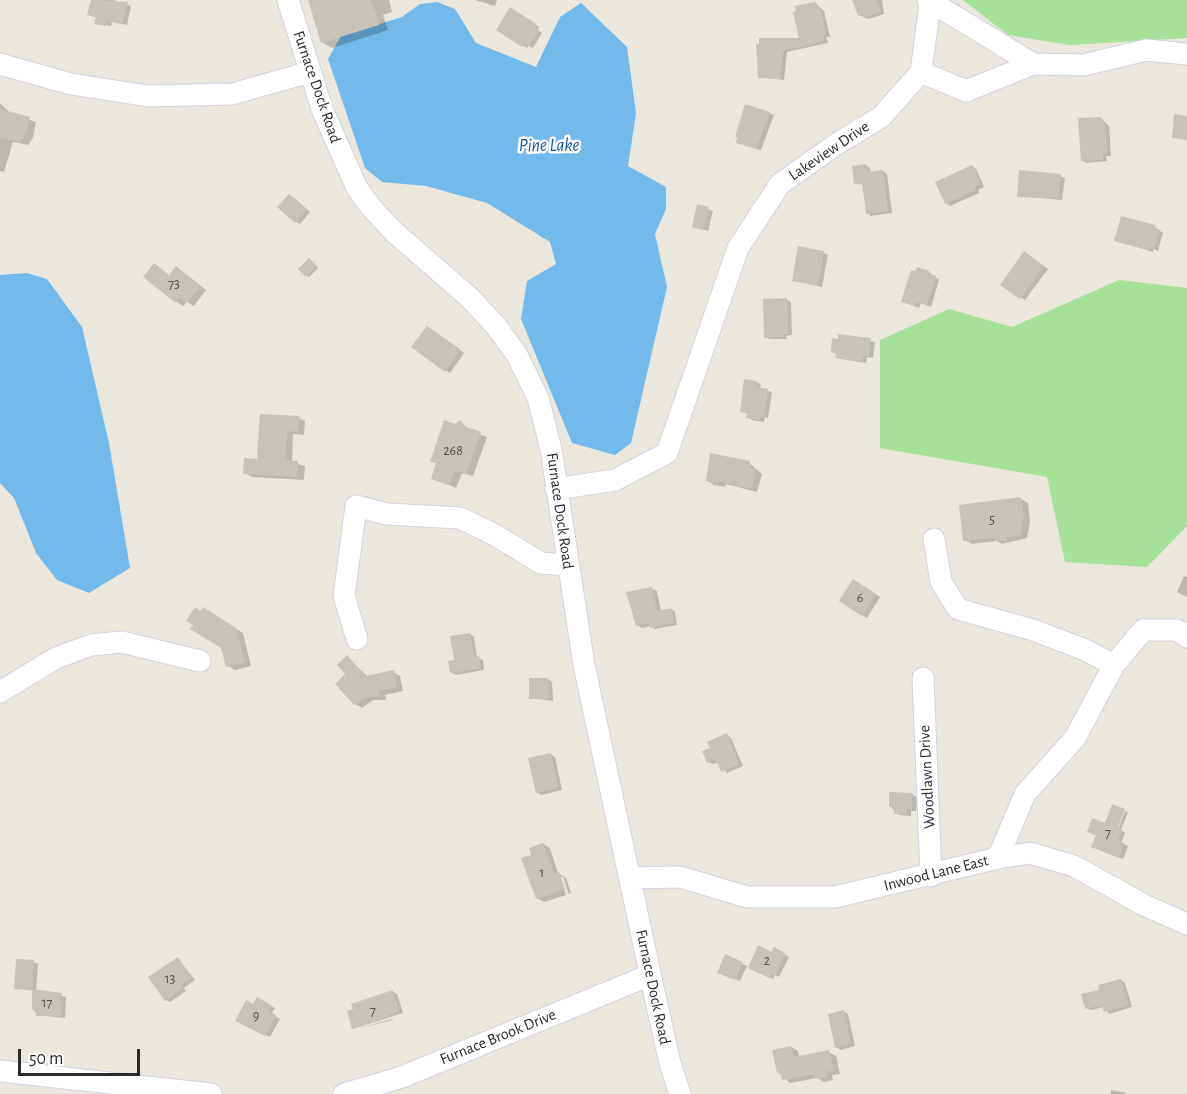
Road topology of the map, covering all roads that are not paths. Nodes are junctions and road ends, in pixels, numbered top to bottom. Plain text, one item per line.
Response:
1 (288, 0) edge
2 (929, 2) edge
3 (1187, 54) edge
4 (0, 64) edge
5 (1033, 64) junction
6 (310, 72) junction
7 (921, 72) junction
8 (556, 489) junction
9 (934, 539) dead end
10 (567, 565) junction
11 (1187, 637) edge
12 (357, 639) dead end
13 (200, 661) dead end
14 (1114, 664) junction
15 (923, 678) dead end
16 (0, 692) edge
17 (998, 858) junction
18 (931, 876) junction
19 (630, 878) junction
20 (1187, 924) edge
21 (650, 975) junction
22 (0, 1071) edge
23 (211, 1094) edge
24 (344, 1094) edge
25 (680, 1094) edge

1 - 6 street, Furnace Dock Road
2 - 5 street
2 - 7 street
3 - 5 street
4 - 6 street
5 - 7 street
6 - 8 street, Furnace Dock Road
7 - 8 street, Lakeview Drive
8 - 10 street, Furnace Dock Road
9 - 14 street
10 - 12 street
10 - 19 street, Furnace Dock Road
11 - 14 street, Inwood Lane East
13 - 16 street
14 - 17 street, Inwood Lane East
15 - 18 street, Woodlawn Drive
17 - 18 street, Inwood Lane East
17 - 20 street
18 - 19 street, Inwood Lane East
19 - 21 street, Furnace Dock Road
21 - 24 street, Furnace Brook Drive
21 - 25 street, Furnace Dock Road
22 - 23 street

